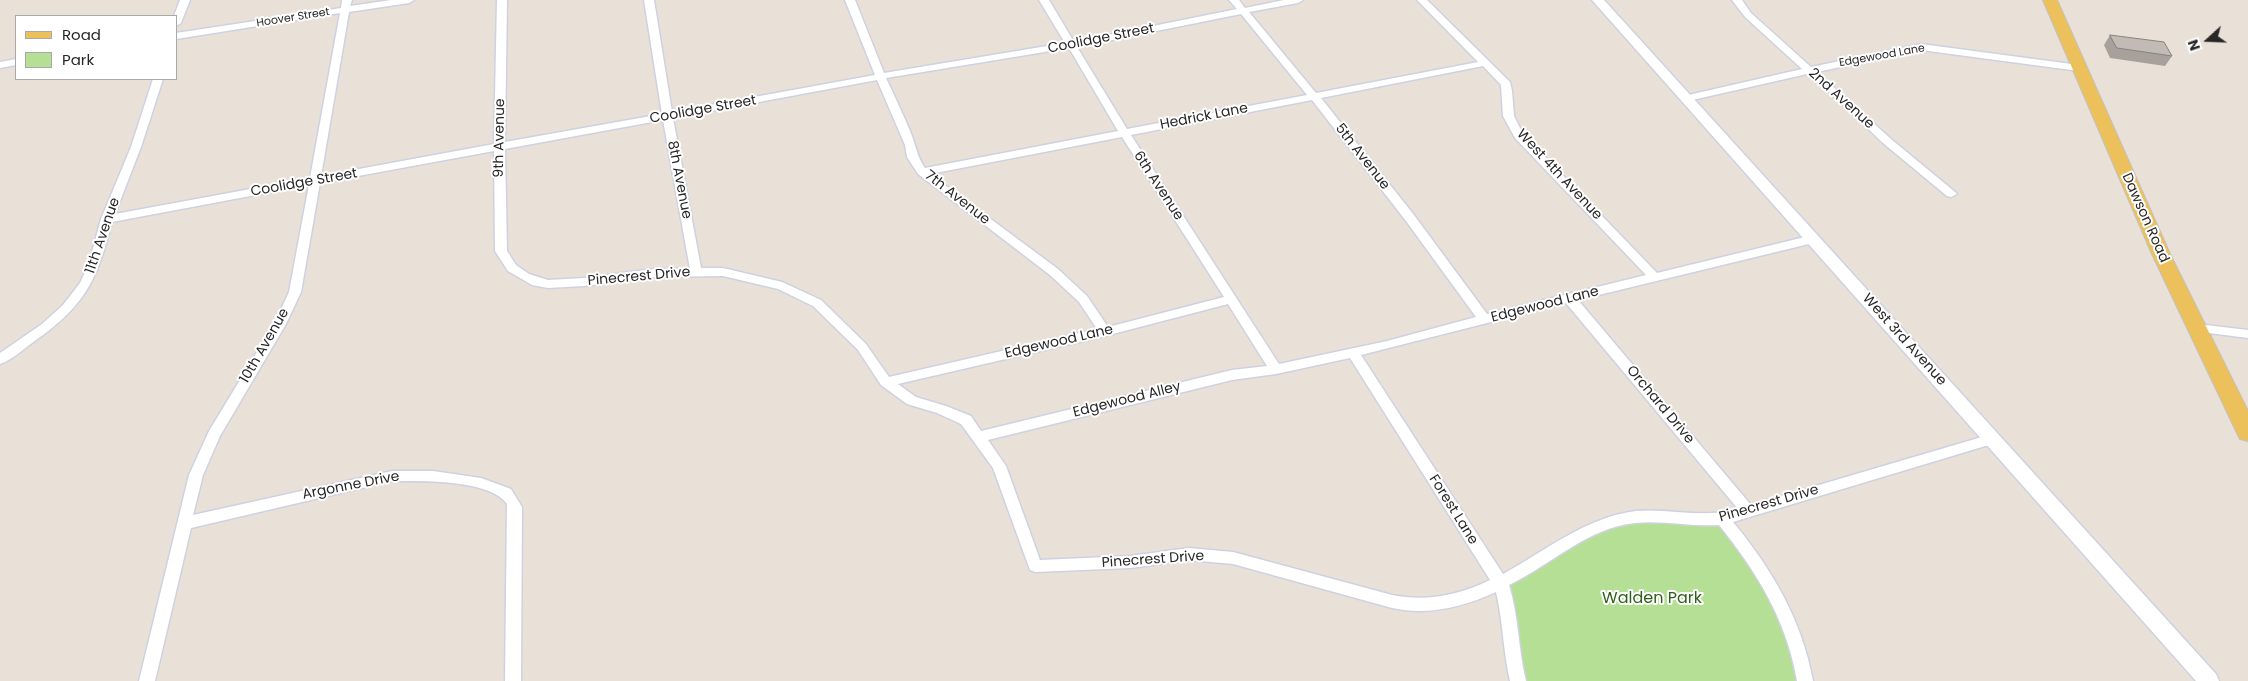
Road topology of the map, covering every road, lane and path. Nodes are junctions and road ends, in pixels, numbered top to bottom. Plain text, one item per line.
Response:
1 (185, 0) edge
2 (409, 0) edge
3 (502, 0) edge
4 (649, 0) edge
5 (850, 0) edge
6 (1044, 0) edge
7 (1234, 0) edge
8 (1298, 0) edge
9 (1422, 0) edge
10 (1598, 0) edge
11 (1737, 0) edge
12 (2050, 0) edge
13 (346, 5) edge
14 (1242, 10) junction
15 (178, 18) edge
16 (178, 36) edge
17 (1072, 45) junction
18 (15, 62) edge
19 (1486, 63) junction
20 (0, 65) edge
21 (2079, 68) junction
22 (1808, 70) junction
23 (881, 78) junction
24 (158, 80) edge
25 (1313, 95) junction
26 (1688, 98) junction
27 (668, 117) junction
28 (1124, 132) junction
29 (500, 147) junction
30 (922, 172) junction
31 (316, 181) junction
32 (1951, 194) dead end
33 (107, 219) junction
34 (1813, 239) junction
35 (515, 270) joint
36 (696, 271) junction
37 (1654, 277) junction
38 (1230, 299) junction
39 (1570, 299) junction
40 (1484, 319) junction
41 (2197, 328) junction
42 (1105, 332) junction
43 (2248, 334) edge
44 (1353, 352) junction
45 (0, 360) edge
46 (1276, 369) junction
47 (886, 382) junction
48 (2248, 433) edge
49 (979, 437) junction
50 (1992, 439) junction
51 (1749, 512) junction
52 (1723, 519) junction
53 (186, 523) junction
54 (1499, 582) junction
55 (147, 681) edge
56 (513, 681) edge
57 (1518, 681) edge
58 (1805, 681) edge
59 (2209, 681) edge

1 - 15 street
2 - 13 street, Hoover Street
3 - 29 street, 9th Avenue
4 - 27 street, 8th Avenue
5 - 23 street, 7th Avenue
6 - 17 street, 6th Avenue
7 - 14 street, 5th Avenue
8 - 14 street, Coolidge Street
9 - 19 street, West 4th Avenue
10 - 26 street, West 3rd Avenue
11 - 22 street, 2nd Avenue
12 - 21 main road, Dawson Road
13 - 16 street, Hoover Street
13 - 31 street, 10th Avenue
14 - 17 street, Coolidge Street
14 - 25 street, 5th Avenue
17 - 23 street, Coolidge Street
17 - 28 street, 6th Avenue
18 - 20 street
19 - 25 street, Hedrick Lane
19 - 37 street, West 4th Avenue
21 - 22 street, Edgewood Lane
21 - 41 main road, Dawson Road
22 - 26 street, Edgewood Lane
22 - 32 street, 2nd Avenue
23 - 27 street, Coolidge Street
23 - 30 street, 7th Avenue
24 - 33 street, 11th Avenue
25 - 28 street, Hedrick Lane
25 - 40 street, 5th Avenue
26 - 34 street, West 3rd Avenue
27 - 29 street, Coolidge Street
27 - 36 street, 8th Avenue
28 - 30 street, Hedrick Lane
28 - 38 street, 6th Avenue
29 - 31 street, Coolidge Street
29 - 35 street, 9th Avenue
30 - 42 street, 7th Avenue
31 - 33 street, Coolidge Street
31 - 53 street, 10th Avenue
33 - 45 street, 11th Avenue
34 - 37 street, Edgewood Lane
34 - 50 street, West 3rd Avenue
35 - 36 street, Pinecrest Drive
36 - 47 street, Pinecrest Drive
37 - 39 street, Edgewood Lane
38 - 42 street, Edgewood Lane
38 - 46 street, 6th Avenue
39 - 40 street, Edgewood Lane
39 - 51 street, Orchard Drive
40 - 44 street, Edgewood Lane
41 - 43 street
41 - 48 main road, Dawson Road
42 - 47 street, Edgewood Lane
44 - 46 street, Edgewood Lane
44 - 54 street, Forest Lane
46 - 49 street, Edgewood Alley
47 - 49 street, Pinecrest Drive
49 - 54 street, Pinecrest Drive
50 - 51 street, Pinecrest Drive
50 - 59 street, West 3rd Avenue
51 - 52 street, Pinecrest Drive
52 - 54 street, Pinecrest Drive
52 - 58 street
53 - 55 street, 10th Avenue
53 - 56 street, Argonne Drive
54 - 57 street, Forest Lane

